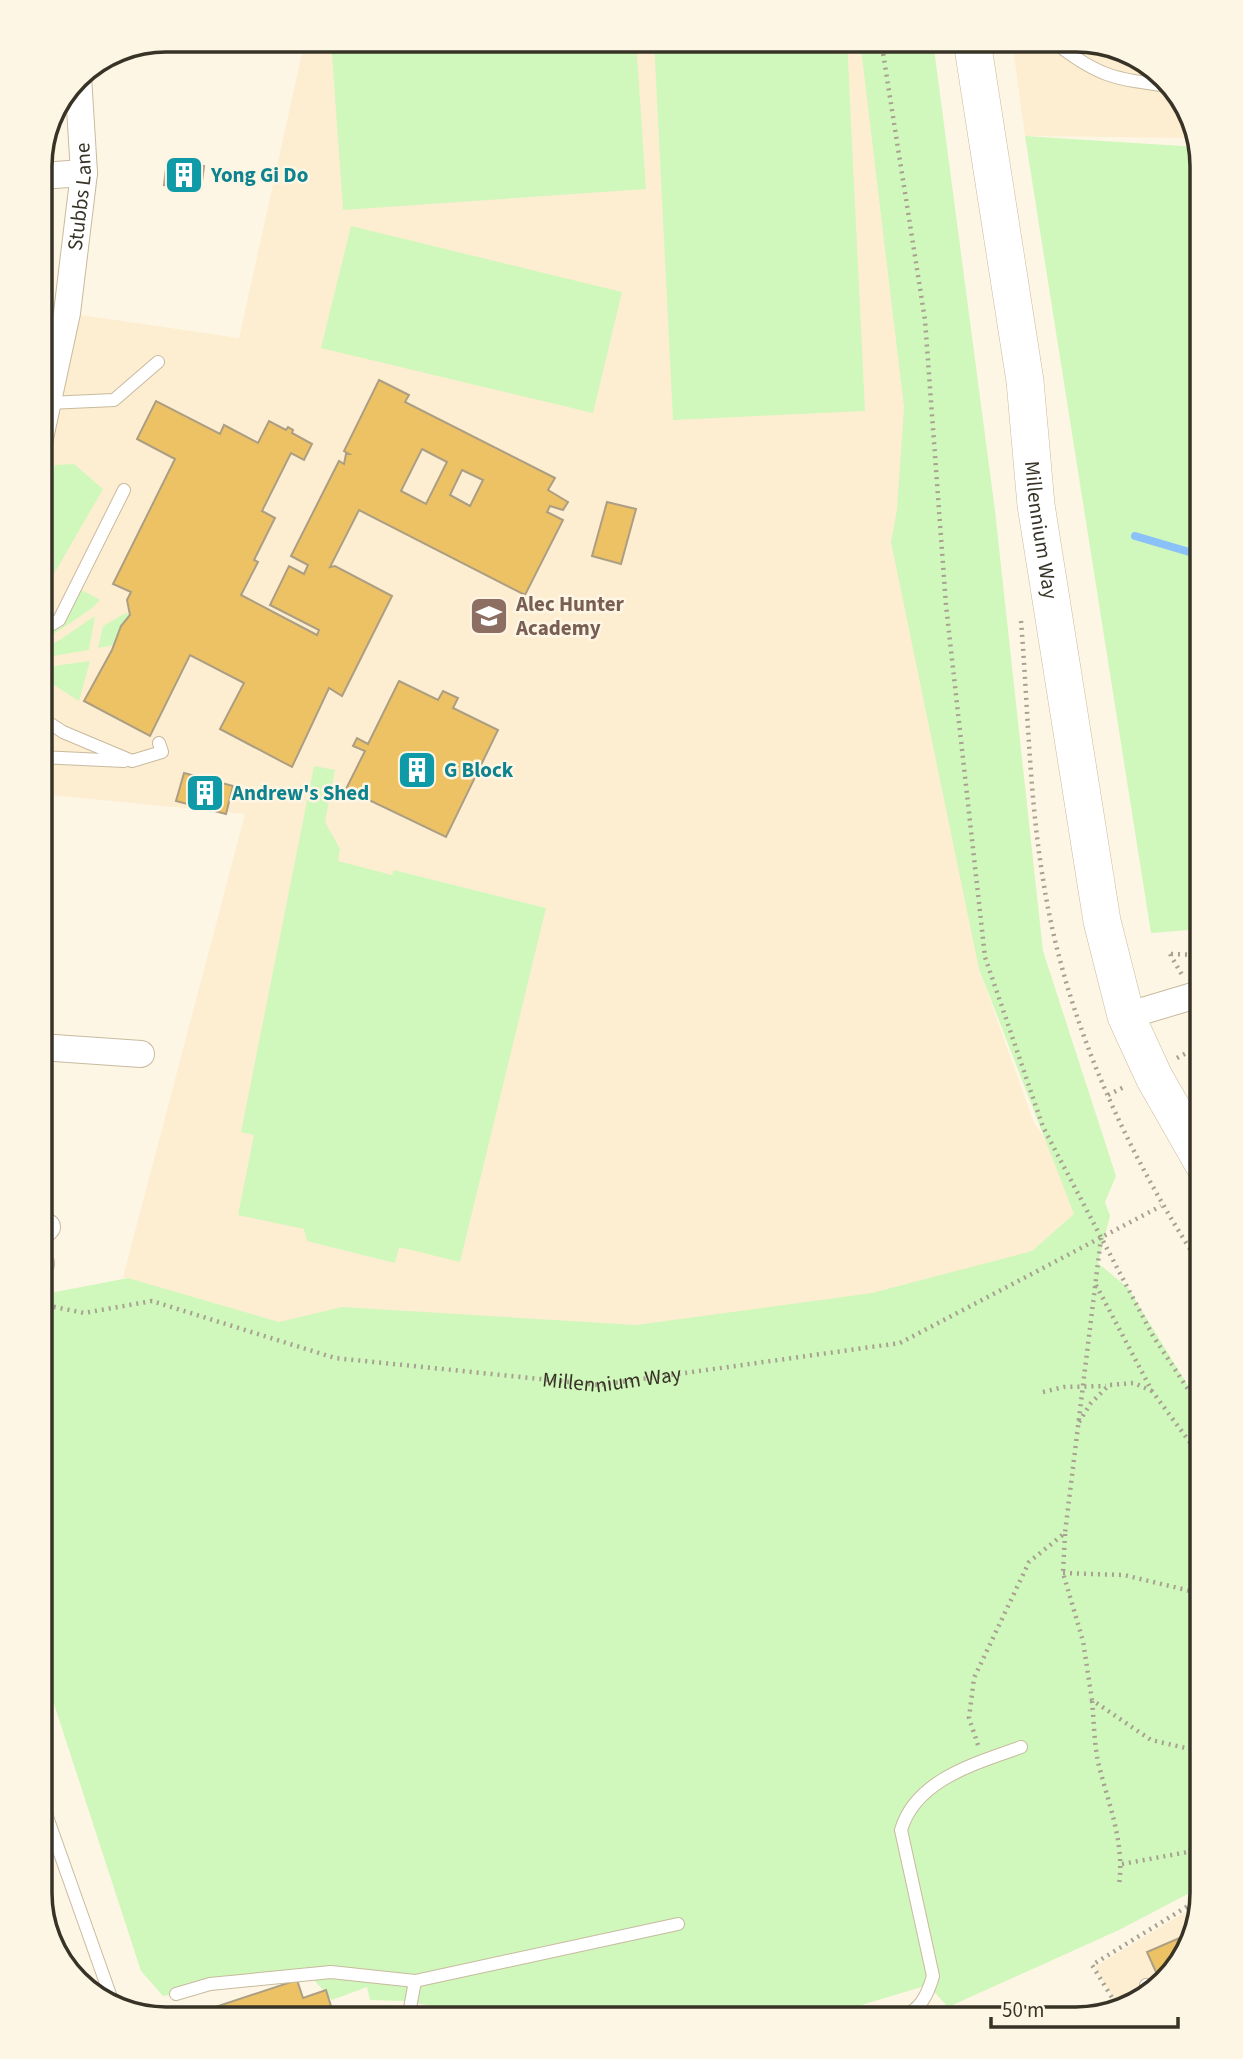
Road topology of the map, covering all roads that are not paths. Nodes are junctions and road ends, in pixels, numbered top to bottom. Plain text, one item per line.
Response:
1 (974, 53) edge
2 (1068, 53) edge
3 (1155, 84) edge
4 (79, 94) edge
5 (84, 173) junction
6 (53, 175) edge
7 (158, 362) dead end
8 (53, 380) edge
9 (53, 403) edge
10 (124, 491) dead end
11 (53, 624) edge
12 (53, 725) edge
13 (159, 743) dead end
14 (53, 758) edge
15 (132, 761) junction
16 (1190, 997) edge
17 (1126, 1017) junction
18 (52, 1047) edge
19 (141, 1054) dead end
20 (1190, 1140) edge
21 (1021, 1747) dead end
22 (52, 1831) edge
23 (678, 1924) dead end
24 (415, 1981) junction
25 (109, 1990) edge
26 (176, 1994) dead end
27 (410, 2006) edge
28 (918, 2007) edge

1 - 17 main road, Millennium Way
2 - 3 lane
4 - 5 street, Stubbs Lane
5 - 6 street
5 - 8 street, Stubbs Lane
7 - 9 lane
10 - 11 lane
12 - 15 lane
13 - 15 lane
14 - 15 lane
16 - 17 street
17 - 20 main road, Millennium Way
18 - 19 street
21 - 28 lane
22 - 25 lane
23 - 24 lane
24 - 26 lane
24 - 27 lane

